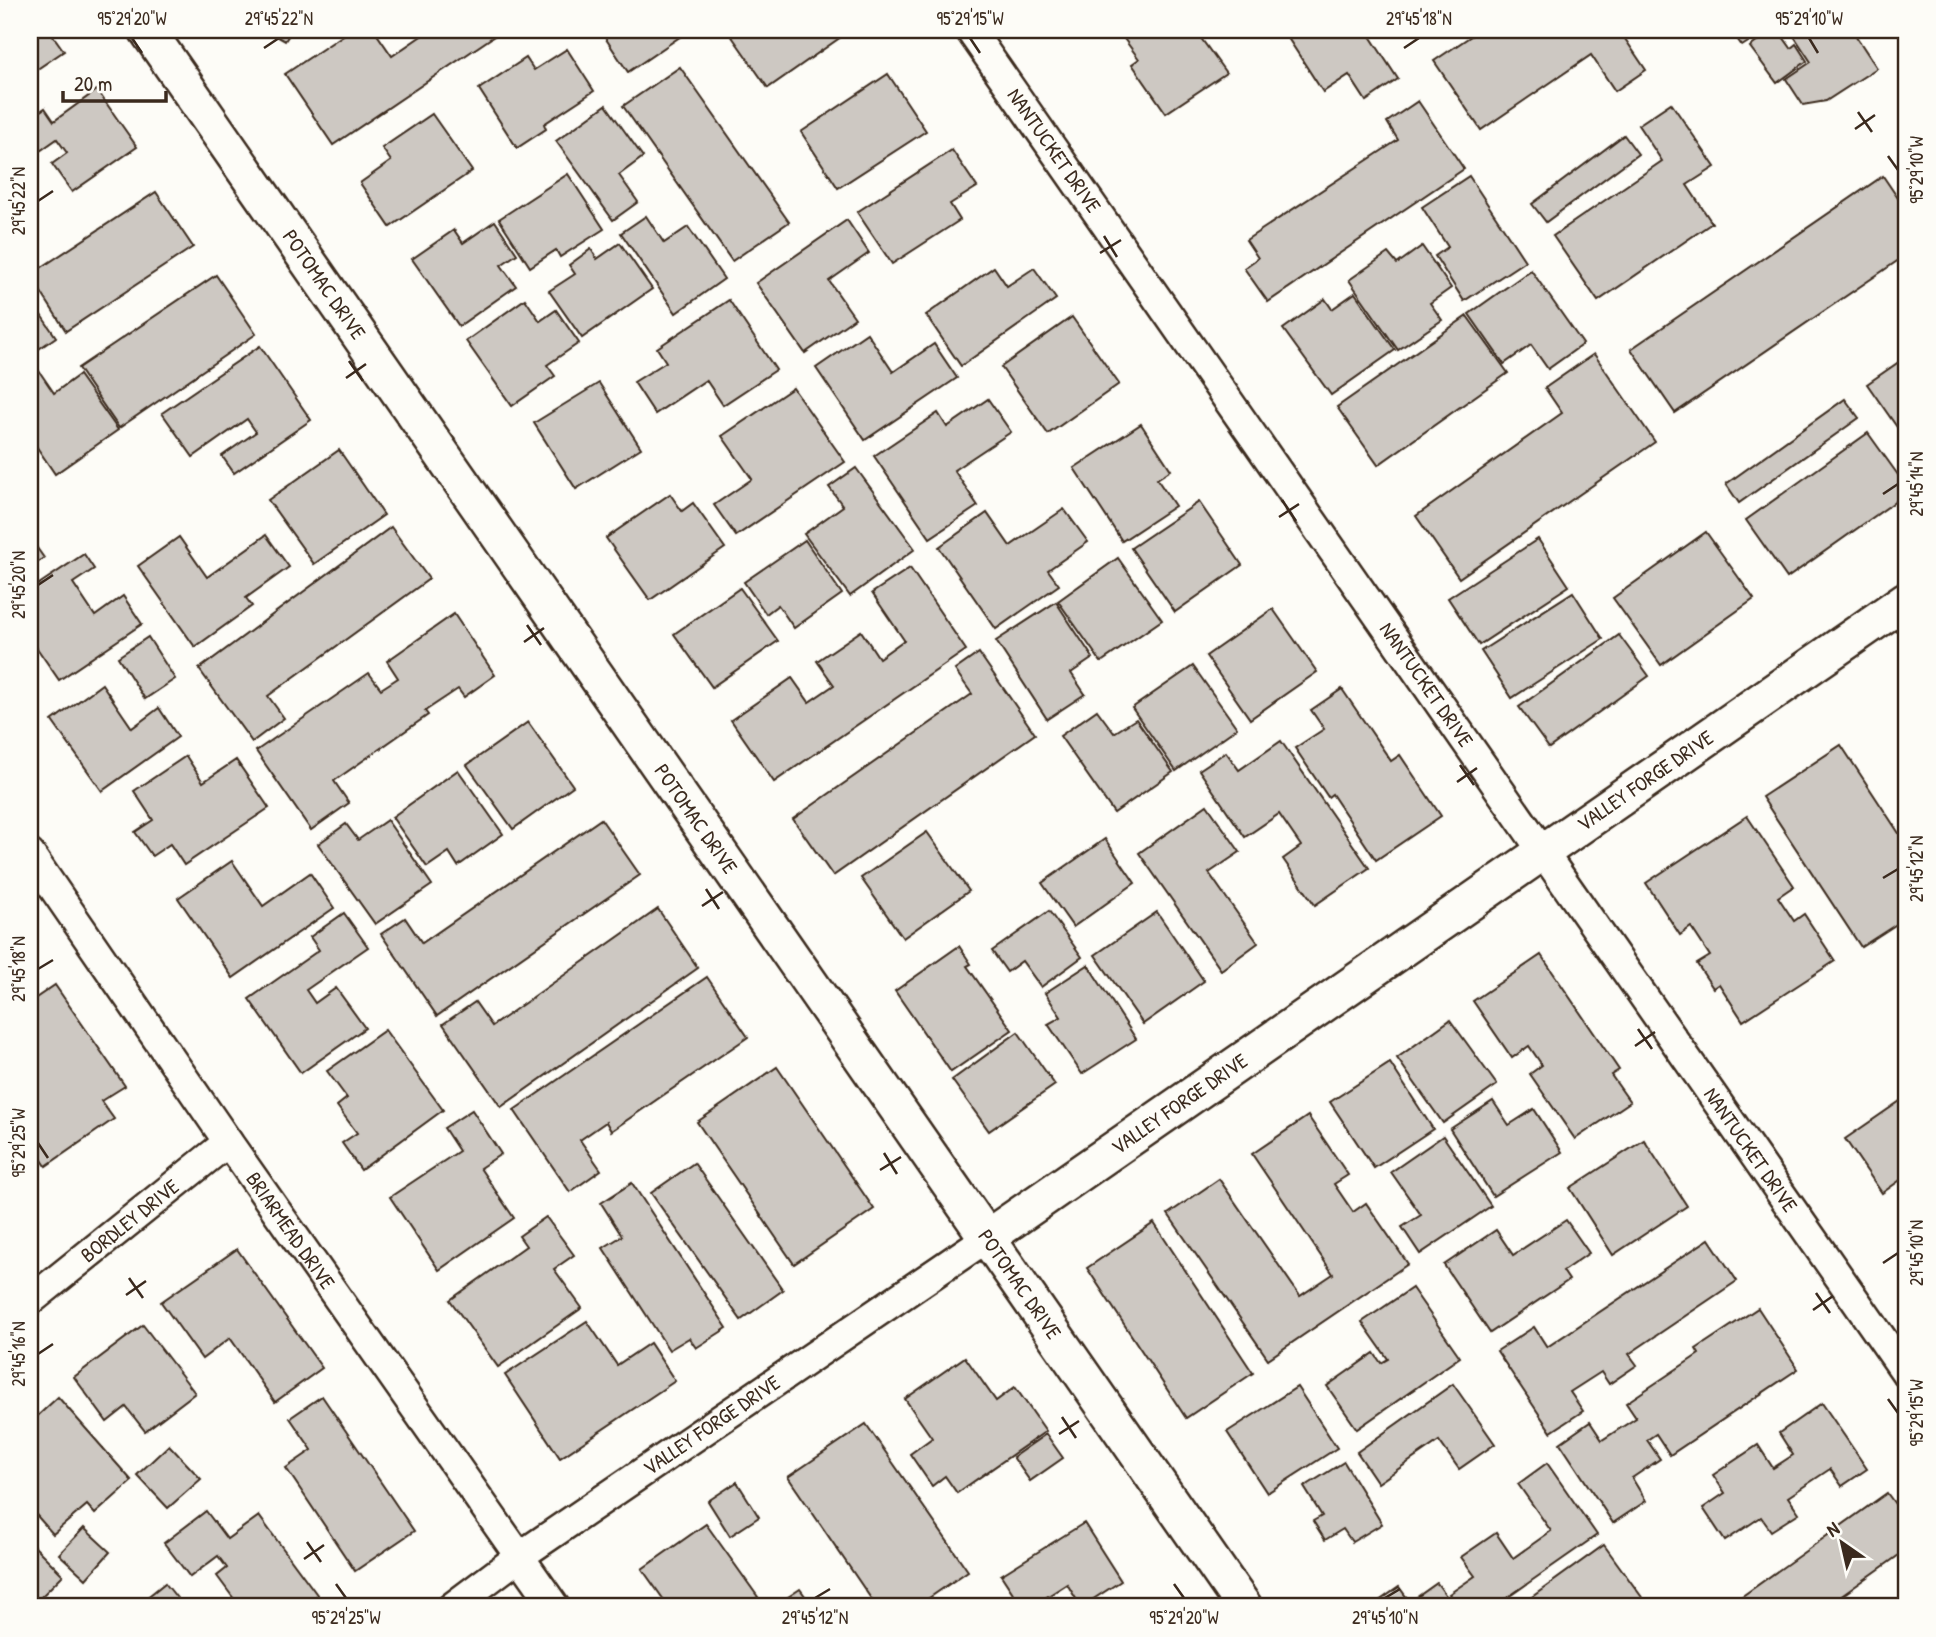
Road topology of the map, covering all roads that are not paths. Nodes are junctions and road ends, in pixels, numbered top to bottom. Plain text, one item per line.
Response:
1 (147, 30) edge
2 (970, 30) edge
3 (1906, 600) edge
4 (1543, 851) junction
5 (30, 854) edge
6 (228, 1142) junction
7 (988, 1237) junction
8 (30, 1301) edge
9 (1906, 1373) edge
10 (520, 1556) junction
11 (452, 1607) edge
12 (555, 1607) edge
13 (1244, 1607) edge

1 - 7 street, POTOMAC DRIVE
2 - 4 street, NANTUCKET DRIVE
3 - 4 street, VALLEY FORGE DRIVE
4 - 7 street, VALLEY FORGE DRIVE
4 - 9 street, NANTUCKET DRIVE
5 - 6 street, BRIARMEAD DRIVE
6 - 8 street, BORDLEY DRIVE
6 - 10 street, BRIARMEAD DRIVE
7 - 10 street, VALLEY FORGE DRIVE
7 - 13 street, POTOMAC DRIVE
10 - 11 street, VALLEY FORGE DRIVE
10 - 12 street, BRIARMEAD DRIVE

